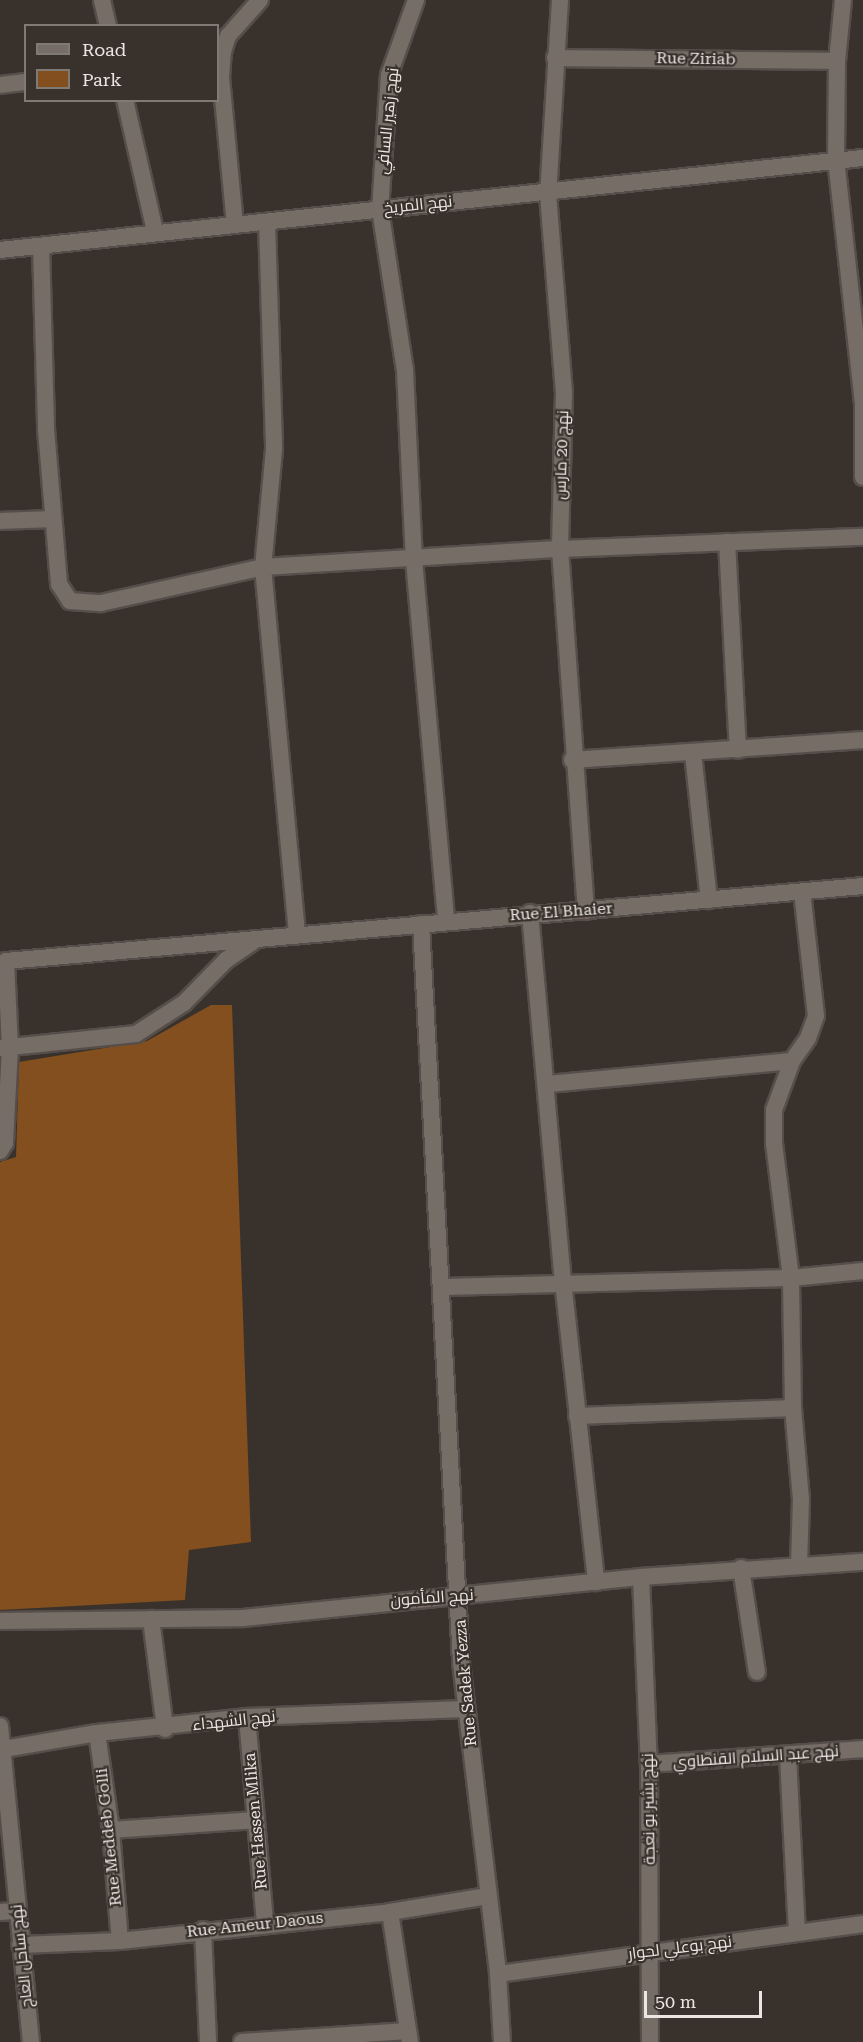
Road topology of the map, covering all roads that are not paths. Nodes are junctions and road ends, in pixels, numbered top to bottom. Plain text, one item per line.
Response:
1 (102, 0) edge
2 (260, 0) edge
3 (416, 0) edge
4 (560, 0) edge
5 (843, 0) edge
6 (108, 24) edge
7 (555, 58) junction
8 (837, 61) junction
9 (24, 82) edge
10 (0, 85) edge
11 (125, 102) edge
12 (863, 158) edge
13 (836, 159) junction
14 (548, 194) junction
15 (380, 209) junction
16 (267, 222) junction
17 (235, 225) junction
18 (154, 231) junction
19 (41, 246) junction
20 (0, 250) edge
21 (863, 405) edge
22 (863, 477) edge
23 (53, 519) junction
24 (0, 521) edge
25 (863, 537) edge
26 (727, 542) junction
27 (560, 549) junction
28 (414, 560) junction
29 (263, 567) junction
30 (863, 740) edge
31 (738, 750) junction
32 (693, 753) junction
33 (572, 760) junction
34 (863, 886) edge
35 (802, 891) junction
36 (709, 900) junction
37 (586, 911) junction
38 (530, 913) junction
39 (446, 922) junction
40 (421, 924) junction
41 (297, 935) junction
42 (259, 939) junction
43 (3, 959) edge
44 (5, 1048) edge
45 (792, 1061) junction
46 (548, 1084) junction
47 (0, 1151) edge
48 (863, 1271) edge
49 (791, 1278) junction
50 (563, 1281) junction
51 (442, 1287) junction
52 (793, 1408) junction
53 (577, 1416) junction
54 (863, 1562) edge
55 (799, 1565) junction
56 (741, 1568) junction
57 (641, 1577) junction
58 (596, 1582) junction
59 (459, 1596) junction
60 (151, 1619) junction
61 (0, 1621) edge
62 (757, 1672) dead end
63 (466, 1709) junction
64 (247, 1717) junction
65 (0, 1726) edge
66 (165, 1729) junction
67 (97, 1733) junction
68 (4, 1749) junction
69 (863, 1749) edge
70 (788, 1755) junction
71 (649, 1764) junction
72 (3, 1768) edge
73 (256, 1820) junction
74 (111, 1830) junction
75 (488, 1896) junction
76 (8, 1911) edge
77 (390, 1912) junction
78 (265, 1924) junction
79 (863, 1924) edge
80 (203, 1930) junction
81 (797, 1933) junction
82 (120, 1941) junction
83 (20, 1945) junction
84 (651, 1950) junction
85 (498, 1974) junction
86 (409, 2036) edge
87 (286, 2041) edge
88 (31, 2042) edge
89 (208, 2042) edge
90 (242, 2042) edge
91 (502, 2042) edge
92 (650, 2042) edge

1 - 6 street
2 - 17 street
3 - 15 street, نهج زهير السافي
4 - 7 street, نهج 20 مارس
5 - 8 street
7 - 8 street, Rue Ziriab
7 - 14 street, نهج 20 مارس
8 - 13 street
9 - 10 street
11 - 18 street
12 - 13 street, نهج المريخ
13 - 14 street, نهج المريخ
13 - 21 street
14 - 15 street, نهج المريخ
14 - 27 street, نهج 20 مارس
15 - 16 street, نهج المريخ
15 - 28 street, نهج زهير السافي
16 - 17 street, نهج المريخ
16 - 29 street
17 - 18 street, نهج المريخ
18 - 19 street, نهج المريخ
19 - 20 street, نهج المريخ
19 - 23 street
21 - 22 street
23 - 24 street
23 - 29 street
25 - 26 street
26 - 27 street
26 - 31 street
27 - 28 street
27 - 33 street, نهج 20 مارس
28 - 29 street
28 - 39 street, نهج زهير السافي
29 - 41 street
30 - 31 street
31 - 32 street
32 - 33 street
32 - 36 street
33 - 37 street, نهج 20 مارس
34 - 35 street, Rue El Bhaier
35 - 36 street, Rue El Bhaier
35 - 45 street
36 - 37 street, Rue El Bhaier
37 - 38 street, Rue El Bhaier
38 - 39 street, Rue El Bhaier
38 - 46 street
39 - 40 street, Rue El Bhaier
40 - 41 street, Rue El Bhaier
40 - 51 street, Rue Sadek Yezza
41 - 42 street, Rue El Bhaier
42 - 43 street, Rue El Bhaier
42 - 44 street
43 - 44 street
44 - 47 street
45 - 46 street
45 - 49 street
46 - 50 street
48 - 49 street
49 - 50 street
49 - 52 street
50 - 51 street
50 - 53 street
51 - 59 street, Rue Sadek Yezza
52 - 53 street
52 - 55 street
53 - 58 street
54 - 55 street, نهج المأمون
55 - 56 street, نهج المأمون
56 - 57 street, نهج المأمون
56 - 62 street
57 - 58 street, نهج المأمون
57 - 71 street, نهج بشير بو نعجة
58 - 59 street, نهج المأمون
59 - 60 street, نهج المأمون
59 - 63 street, Rue Sadek Yezza
60 - 61 street, نهج المأمون
60 - 66 street
63 - 64 street, نهج الشهداء
63 - 75 street, Rue Sadek Yezza
64 - 66 street, نهج الشهداء
64 - 73 street, Rue Hassen Mlika
65 - 68 street, نهج ساحل العاج
66 - 67 street, نهج الشهداء
67 - 68 street, نهج الشهداء
67 - 74 street, Rue Meddeb Golli
68 - 72 street, نهج ساحل العاج
69 - 70 street, نهج عبد السلام القنطاوي
70 - 71 street, نهج عبد السلام القنطاوي
70 - 81 street
71 - 84 street, نهج بشير بو نعجة
72 - 76 street, نهج ساحل العاج
73 - 74 street
73 - 78 street, Rue Hassen Mlika
74 - 82 street, Rue Meddeb Golli
75 - 77 street, Rue Ameur Daous
75 - 85 street, Rue Sadek Yezza
76 - 83 street, نهج ساحل العاج
77 - 78 street, Rue Ameur Daous
77 - 86 street
78 - 80 street, Rue Ameur Daous
79 - 81 street, نهج بوعلي لحوار
80 - 82 street, Rue Ameur Daous
80 - 89 street
81 - 84 street, نهج بوعلي لحوار
82 - 83 street, Rue Ameur Daous
83 - 88 street, نهج ساحل العاج
84 - 85 street, نهج بوعلي لحوار
84 - 92 street, نهج بشير بو نعجة
85 - 91 street, Rue Sadek Yezza
86 - 87 street
87 - 90 street

